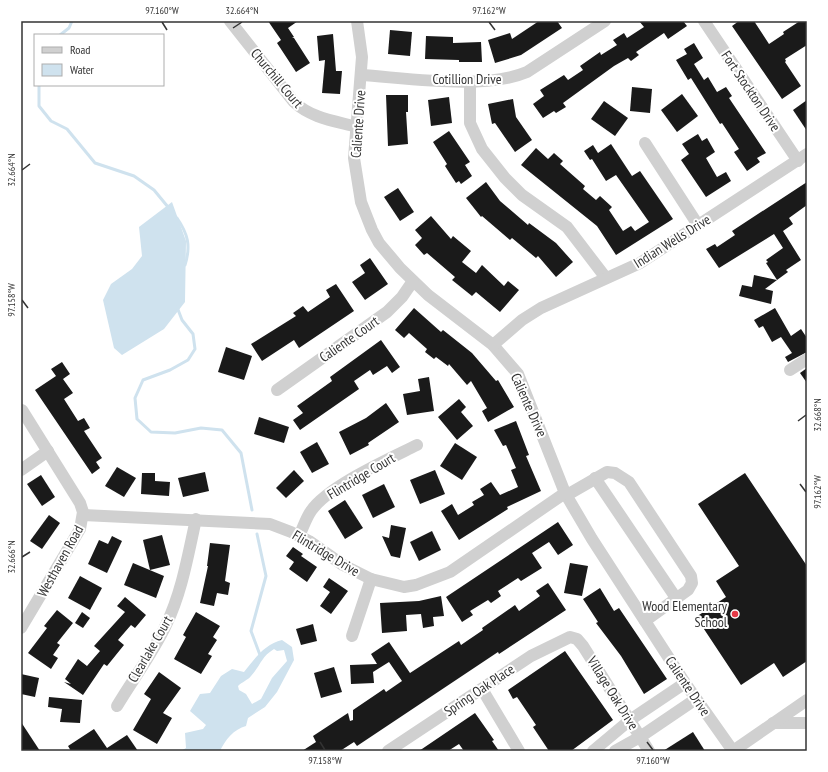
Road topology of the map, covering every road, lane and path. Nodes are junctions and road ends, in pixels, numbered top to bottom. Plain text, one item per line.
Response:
1 (230, 21) edge
2 (357, 21) edge
3 (605, 21) edge
4 (704, 21) edge
5 (361, 75) junction
6 (470, 82) junction
7 (357, 127) junction
8 (645, 143) dead end
9 (802, 158) edge
10 (698, 225) junction
11 (606, 278) junction
12 (413, 281) junction
13 (493, 345) junction
14 (807, 359) edge
15 (790, 370) dead end
16 (277, 390) dead end
17 (22, 410) dead end
18 (417, 445) dead end
19 (48, 451) junction
20 (21, 470) edge
21 (596, 478) junction
22 (566, 494) junction
23 (83, 515) junction
24 (196, 519) junction
25 (299, 536) junction
26 (371, 579) junction
27 (676, 598) junction
28 (645, 621) junction
29 (21, 628) edge
30 (352, 636) dead end
31 (574, 638) joint
32 (685, 683) junction
33 (482, 689) junction
34 (696, 699) junction
35 (807, 700) edge
36 (116, 706) dead end
37 (630, 720) junction
38 (807, 722) edge
39 (773, 723) junction
40 (640, 737) junction
41 (388, 751) edge
42 (519, 751) edge
43 (593, 751) edge
44 (615, 751) edge
45 (649, 751) edge
46 (733, 751) edge

1 - 7 street, Churchill Court
2 - 5 street, Caliente Drive
3 - 6 street, Cotillion Drive
4 - 9 street, Fort Stockton Drive
5 - 6 street, Cotillion Drive
5 - 7 street, Caliente Drive
6 - 11 street
7 - 12 street, Caliente Drive
8 - 10 street
9 - 10 street, Indian Wells Drive
10 - 11 street, Indian Wells Drive
11 - 13 street, Indian Wells Drive
12 - 13 street, Caliente Drive
12 - 16 street, Caliente Court
13 - 22 street, Caliente Drive
14 - 15 street
17 - 19 street, Westhaven Road
18 - 25 street, Flintridge Court
19 - 20 street
19 - 23 street, Westhaven Road
21 - 22 street, Flintridge Drive
21 - 27 street
21 - 27 street, Flintridge Drive
22 - 26 street, Flintridge Drive
22 - 28 street, Caliente Drive
23 - 24 street, Flintridge Drive
23 - 29 street, Westhaven Road
24 - 25 street, Flintridge Drive
24 - 36 street, Clearlake Court
25 - 26 street, Flintridge Drive
26 - 30 street
27 - 28 street
28 - 32 street, Caliente Drive
31 - 33 street, Spring Oak Place
31 - 37 street, Village Oak Drive
32 - 34 street, Caliente Drive
32 - 37 street
33 - 41 street, Spring Oak Place
33 - 42 street
34 - 40 street
34 - 46 street, Caliente Drive
35 - 39 street
37 - 40 street, Village Oak Drive
37 - 43 street
38 - 39 street
39 - 46 street
40 - 44 street
40 - 45 street, Village Oak Drive

